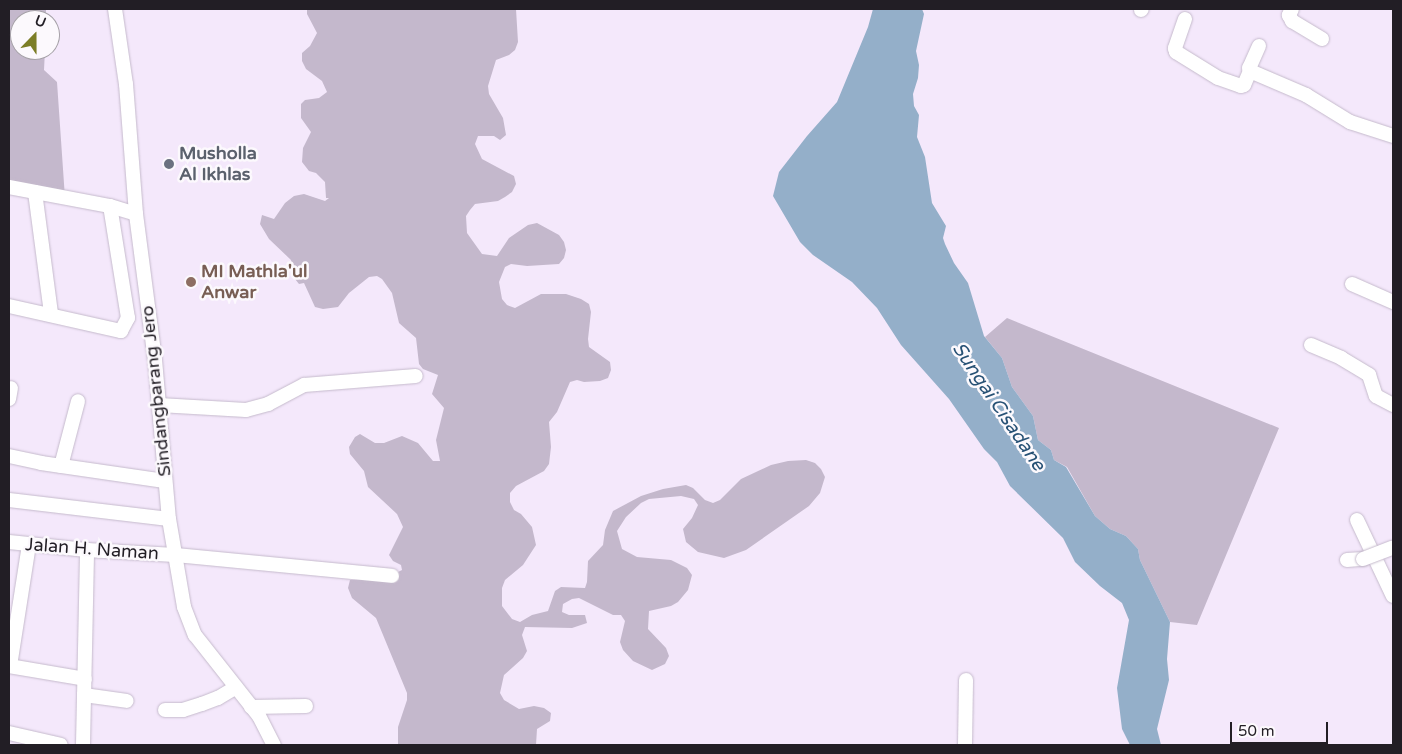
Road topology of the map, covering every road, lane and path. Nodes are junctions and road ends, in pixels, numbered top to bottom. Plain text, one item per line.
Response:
1 (115, 9) edge
2 (1292, 9) edge
3 (1185, 19) dead end
4 (1322, 39) dead end
5 (1259, 46) dead end
6 (1250, 70) junction
7 (1393, 136) edge
8 (9, 187) edge
9 (35, 192) junction
10 (110, 206) junction
11 (136, 214) junction
12 (1352, 284) dead end
13 (1393, 302) edge
14 (9, 306) edge
15 (51, 314) junction
16 (1311, 345) dead end
17 (416, 376) dead end
18 (78, 401) dead end
19 (159, 405) junction
20 (1393, 405) edge
21 (9, 456) edge
22 (61, 466) junction
23 (165, 481) junction
24 (9, 500) edge
25 (169, 519) junction
26 (1357, 520) dead end
27 (9, 542) edge
28 (28, 544) junction
29 (1393, 548) edge
30 (87, 550) junction
31 (175, 555) junction
32 (1347, 560) dead end
33 (392, 576) dead end
34 (1393, 596) edge
35 (9, 666) edge
36 (85, 679) junction
37 (966, 680) dead end
38 (236, 687) junction
39 (84, 695) junction
40 (127, 701) dead end
41 (306, 706) dead end
42 (251, 707) junction
43 (165, 710) dead end
44 (9, 733) edge
45 (61, 745) edge
46 (83, 745) edge
47 (274, 745) edge
48 (965, 745) edge

1 - 11 street, Sindangbarang Jero
2 - 4 street
3 - 6 street
5 - 6 street
6 - 7 street
8 - 9 street
9 - 10 street
9 - 15 street
10 - 11 street
10 - 15 street
11 - 19 street, Sindangbarang Jero
12 - 13 street
14 - 15 street
16 - 20 street
17 - 19 street
18 - 22 street
19 - 23 street, Sindangbarang Jero
21 - 22 street
22 - 23 street
23 - 25 street, Sindangbarang Jero
24 - 25 street
25 - 31 street, Sindangbarang Jero
26 - 34 street
27 - 28 street, Jalan H. Naman
28 - 30 street, Jalan H. Naman
28 - 35 street
29 - 32 street, bridge
30 - 31 street, Jalan H. Naman
30 - 36 street
31 - 33 street, Jalan H. Naman
31 - 38 street, Sindangbarang Jero
35 - 36 street
36 - 39 street
37 - 48 street
38 - 42 street, Sindangbarang Jero
38 - 43 street
39 - 40 street
39 - 46 street
41 - 42 street
42 - 47 street, Sindangbarang Jero
44 - 45 street

